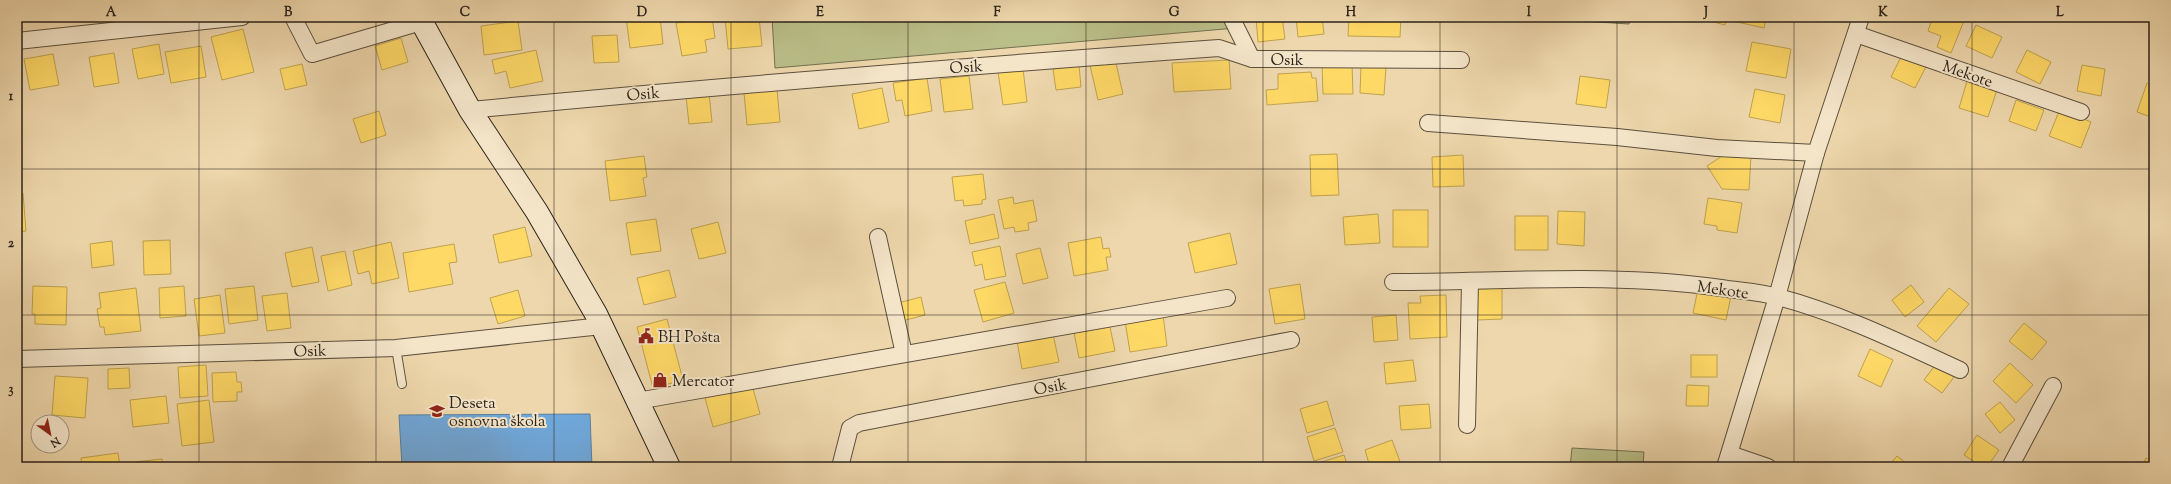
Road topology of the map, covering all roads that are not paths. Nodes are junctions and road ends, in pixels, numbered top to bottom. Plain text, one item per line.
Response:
1 (242, 17) edge
2 (294, 17) edge
3 (1231, 17) edge
4 (1861, 17) edge
5 (420, 19) edge
6 (1856, 34) junction
7 (17, 41) edge
8 (1252, 59) junction
9 (1461, 60) dead end
10 (470, 110) junction
11 (2081, 112) dead end
12 (1428, 123) dead end
13 (1816, 153) junction
14 (878, 237) dead end
15 (1393, 282) dead end
16 (1470, 282) junction
17 (1777, 297) junction
18 (1227, 298) dead end
19 (602, 326) junction
20 (1291, 340) dead end
21 (396, 348) junction
22 (904, 354) junction
23 (17, 359) edge
24 (1960, 370) dead end
25 (402, 384) dead end
26 (2053, 386) dead end
27 (637, 401) junction
28 (1467, 425) dead end
29 (1727, 461) edge
30 (669, 467) edge
31 (840, 467) edge
32 (1768, 467) edge
33 (2010, 467) edge

1 - 7 street
2 - 5 street
3 - 8 street
4 - 6 street
5 - 10 main road
6 - 11 street, Mekote
6 - 13 street
8 - 9 street, Osik
8 - 10 street, Osik
10 - 19 main road
12 - 13 street
13 - 17 street
14 - 22 street
15 - 16 street, Mekote
16 - 17 street, Mekote
16 - 28 street
17 - 24 street, Mekote
17 - 29 street
18 - 22 street
19 - 21 street, Osik
19 - 27 main road
20 - 31 street, Osik
21 - 23 street, Osik
21 - 25 lane
22 - 27 street
26 - 33 street
27 - 30 main road
29 - 32 street

